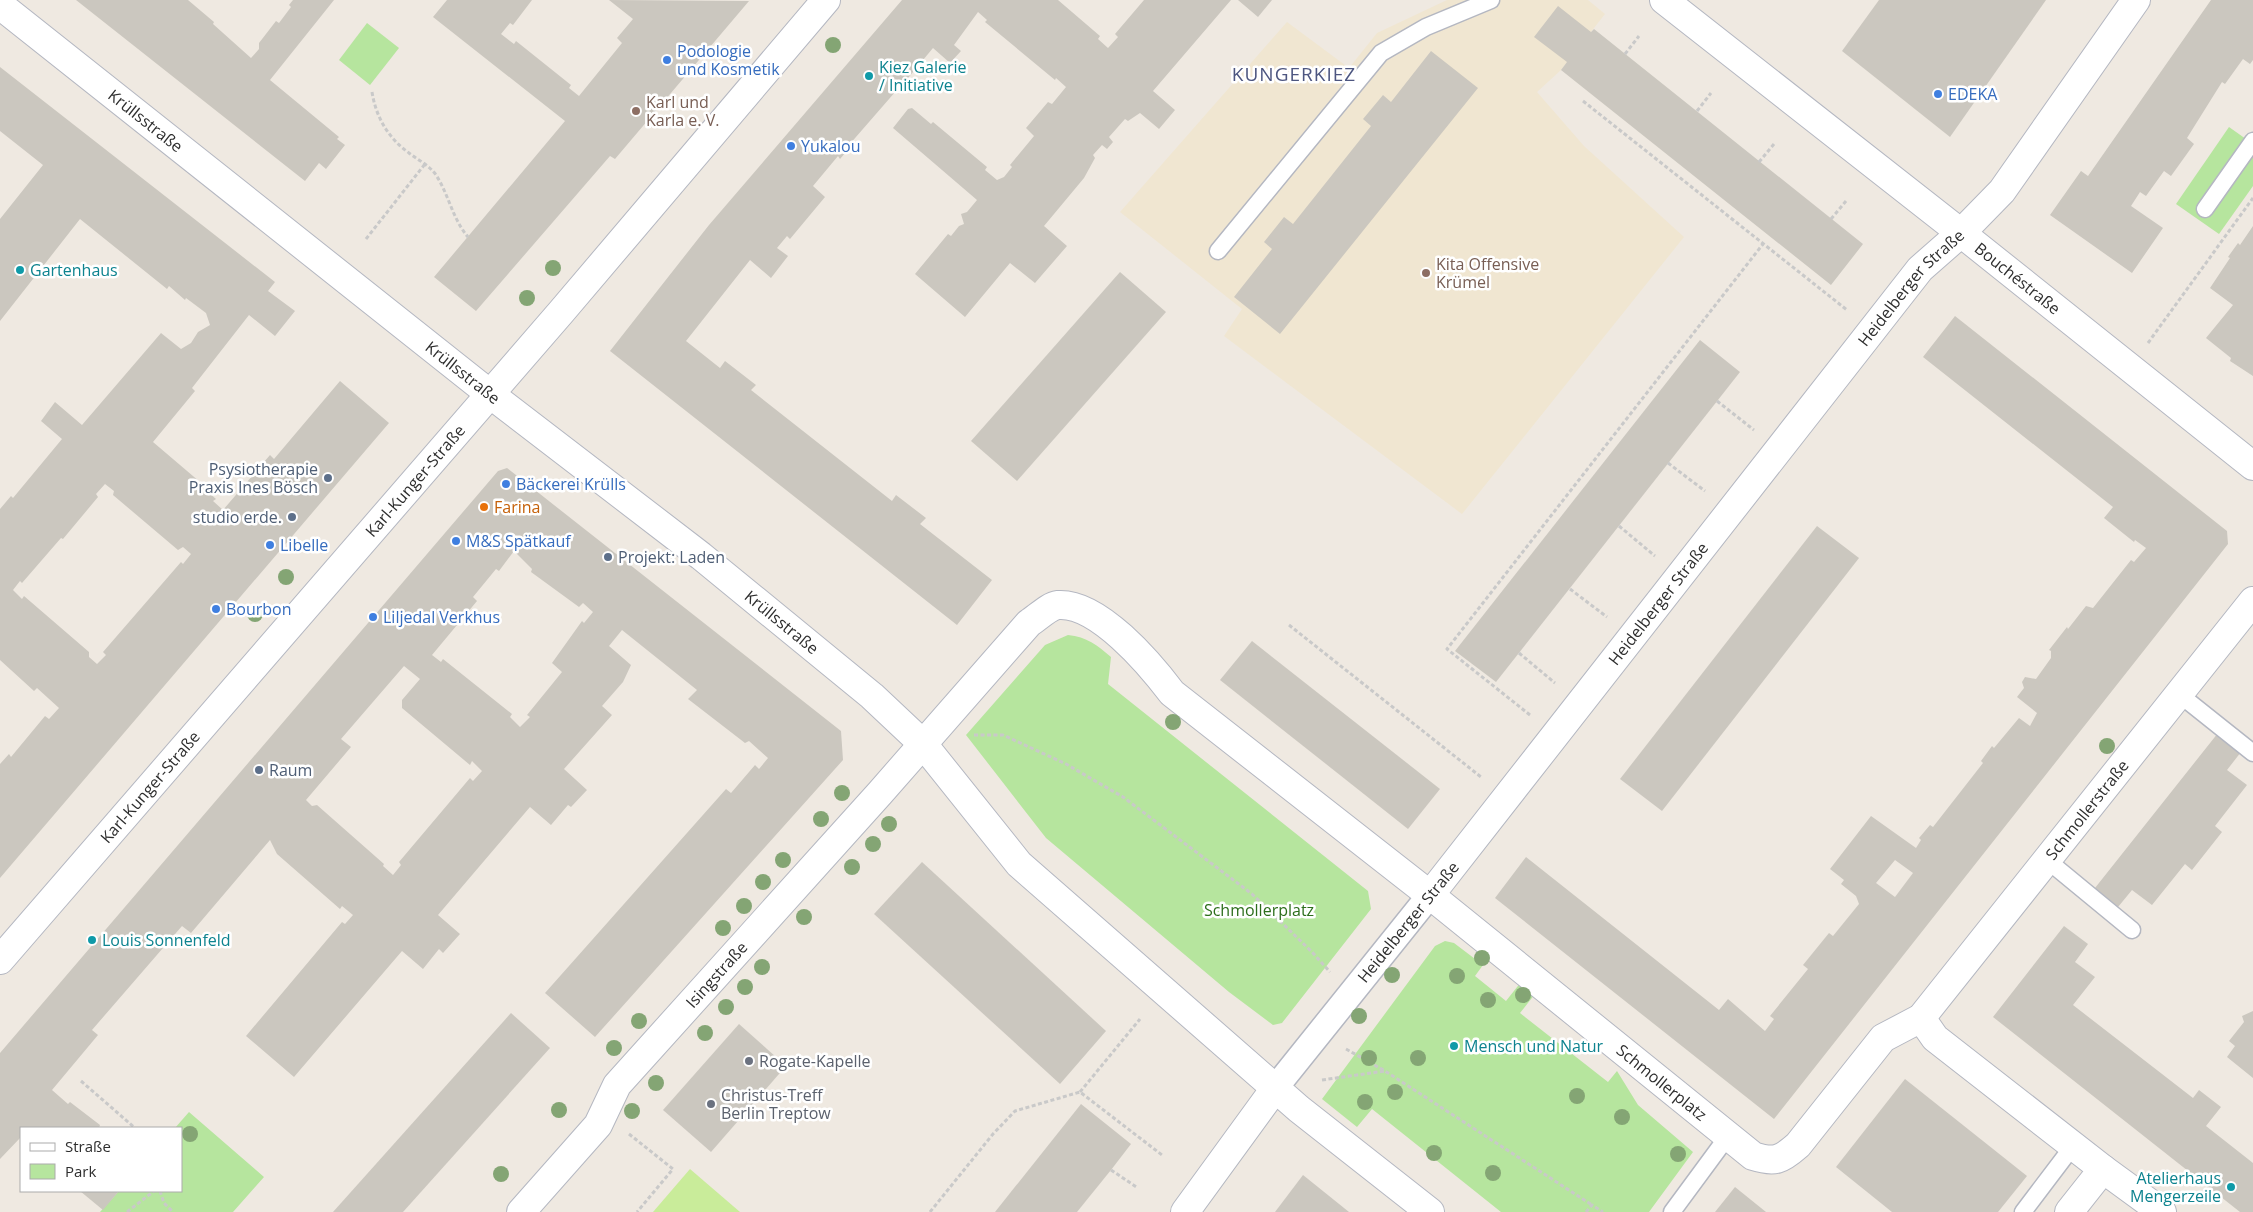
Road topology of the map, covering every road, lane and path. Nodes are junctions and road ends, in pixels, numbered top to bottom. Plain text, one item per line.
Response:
1 (826, 0) edge
2 (1491, 0) edge
3 (1664, 0) edge
4 (2136, 0) edge
5 (0, 5) edge
6 (1639, 36) dead end
7 (1625, 54) dead end
8 (372, 92) dead end
9 (1711, 93) dead end
10 (1582, 100) dead end
11 (1697, 111) dead end
12 (2253, 142) edge
13 (1774, 144) dead end
14 (1759, 162) dead end
15 (424, 164) junction
16 (2253, 198) edge
17 (1846, 201) dead end
18 (2206, 209) dead end
19 (1831, 219) dead end
20 (1962, 233) junction
21 (468, 237) dead end
22 (366, 239) dead end
23 (1763, 244) junction
24 (1218, 251) dead end
25 (1854, 315) dead end
26 (2128, 366) junction
27 (490, 394) junction
28 (1717, 401) dead end
29 (1754, 430) dead end
30 (1668, 463) dead end
31 (2253, 466) edge
32 (1705, 492) dead end
33 (1619, 526) dead end
34 (1655, 556) dead end
35 (1570, 589) dead end
36 (2253, 601) edge
37 (1607, 617) dead end
38 (1289, 625) dead end
39 (1519, 653) dead end
40 (1555, 683) dead end
41 (2179, 694) junction
42 (1530, 715) dead end
43 (923, 744) junction
44 (2253, 753) edge
45 (1481, 777) dead end
46 (2047, 860) junction
47 (1430, 894) junction
48 (2132, 930) dead end
49 (0, 960) edge
50 (1349, 996) junction
51 (1920, 1018) junction
52 (1140, 1019) dead end
53 (1345, 1049) dead end
54 (1384, 1070) junction
55 (1321, 1080) dead end
56 (81, 1081) dead end
57 (1276, 1088) junction
58 (1080, 1092) junction
59 (604, 1114) junction
60 (134, 1127) edge
61 (1728, 1136) junction
62 (2074, 1146) junction
63 (1162, 1155) dead end
64 (2103, 1169) junction
65 (1112, 1170) dead end
66 (1138, 1188) dead end
67 (153, 1192) edge
68 (160, 1192) edge
69 (1592, 1205) junction
70 (127, 1212) edge
71 (173, 1212) edge
72 (521, 1212) edge
73 (637, 1212) edge
74 (930, 1212) edge
75 (1185, 1212) edge
76 (1430, 1212) edge
77 (1586, 1212) edge
78 (1603, 1212) edge
79 (1672, 1212) edge
80 (2022, 1212) edge
81 (2069, 1212) edge
82 (2162, 1212) edge

1 - 27 street, Karl-Kunger-Straße
2 - 24 lane
3 - 20 street, Bouchéstraße
4 - 20 street, Heidelberger Straße
5 - 27 street, Krüllsstraße
6 - 7 path
8 - 15 path
9 - 11 path
10 - 23 path
12 - 18 lane
13 - 14 path
15 - 21 path
15 - 22 path
16 - 26 path
17 - 19 path
20 - 26 street, Bouchéstraße
20 - 47 street, Heidelberger Straße
23 - 25 path
23 - 42 path
26 - 31 street, Bouchéstraße
27 - 43 street, Krüllsstraße
27 - 49 street, Karl-Kunger-Straße
28 - 29 path
30 - 32 path
33 - 34 path
35 - 37 path
36 - 41 street, Schmollerstraße
38 - 45 path
39 - 40 path
41 - 44 lane
41 - 46 street, Schmollerstraße
43 - 47 street, Schmollerplatz
43 - 50 path
43 - 57 street
43 - 59 street, Isingstraße
46 - 48 lane
46 - 51 street, Schmollerstraße
47 - 50 street, Heidelberger Straße
47 - 61 street, Schmollerplatz
50 - 57 street, Heidelberger Straße
51 - 61 street, Schmollerplatz
51 - 62 street
52 - 58 path
53 - 54 path
54 - 55 path
54 - 69 path
56 - 60 path
57 - 75 street, Heidelberger Straße
57 - 76 street
58 - 63 path
58 - 74 path
59 - 72 street, Isingstraße
59 - 73 path
61 - 79 lane
62 - 64 street
62 - 80 lane
64 - 81 street
64 - 82 street
65 - 66 path
67 - 70 path
68 - 71 path
69 - 77 path
69 - 78 path

